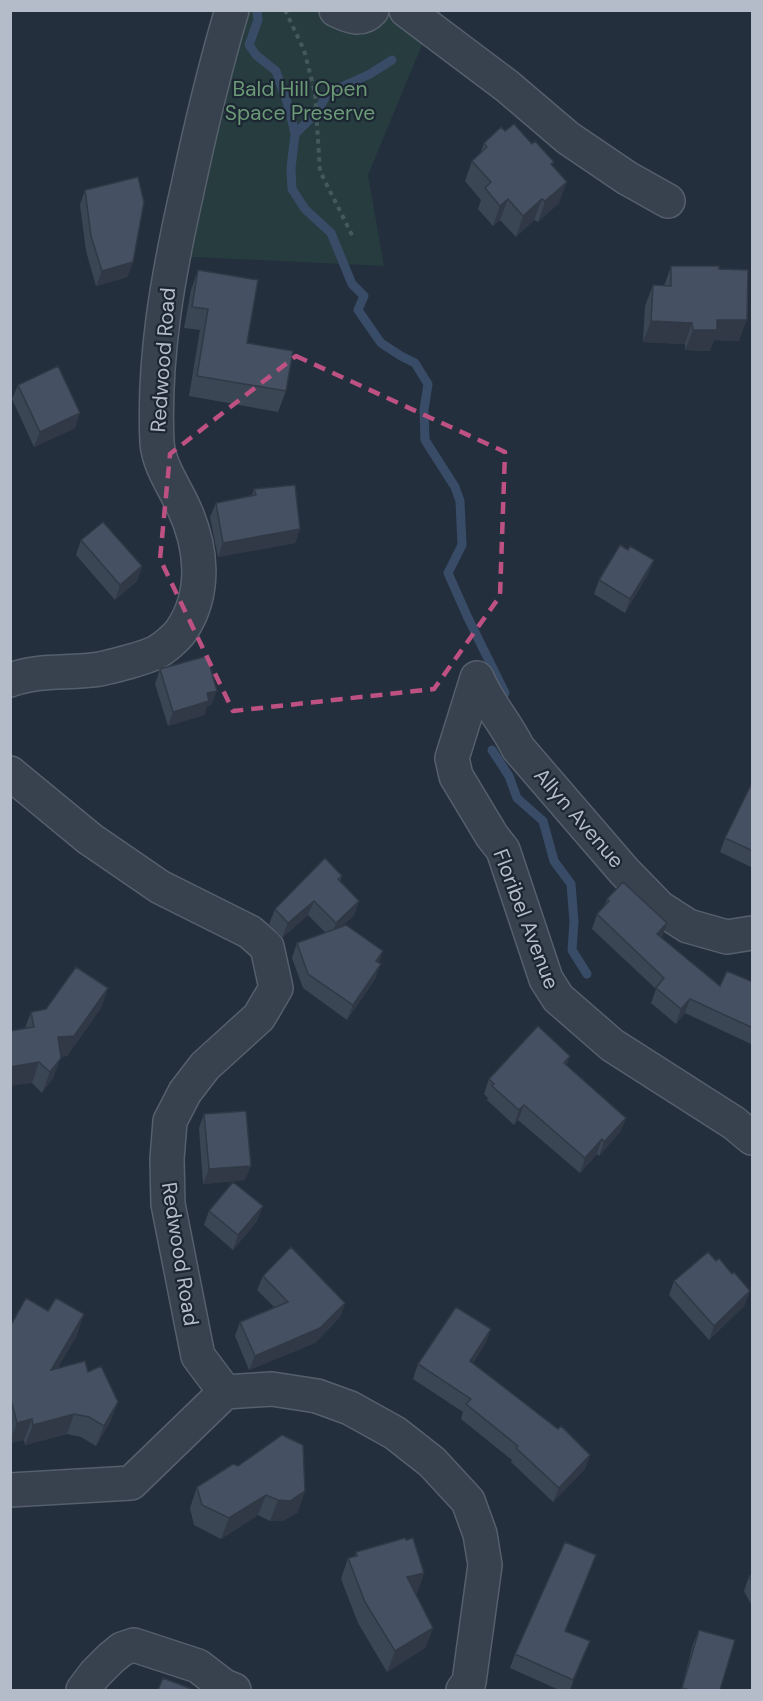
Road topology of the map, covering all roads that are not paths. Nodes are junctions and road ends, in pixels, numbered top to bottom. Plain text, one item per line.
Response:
1 (232, 10) edge
2 (336, 10) edge
3 (372, 10) edge
4 (406, 10) edge
5 (668, 201) dead end
6 (10, 680) edge
7 (464, 721) joint
8 (10, 773) edge
9 (753, 933) edge
10 (753, 1138) edge
11 (225, 1392) junction
12 (10, 1490) edge
13 (83, 1690) edge
14 (234, 1690) edge
15 (463, 1690) edge

1 - 6 street, Redwood Road
2 - 3 street
4 - 5 street
7 - 9 street, Allyn Avenue
7 - 10 street, Floribel Avenue
8 - 11 street, Redwood Road
11 - 12 street
11 - 15 street
13 - 14 street

